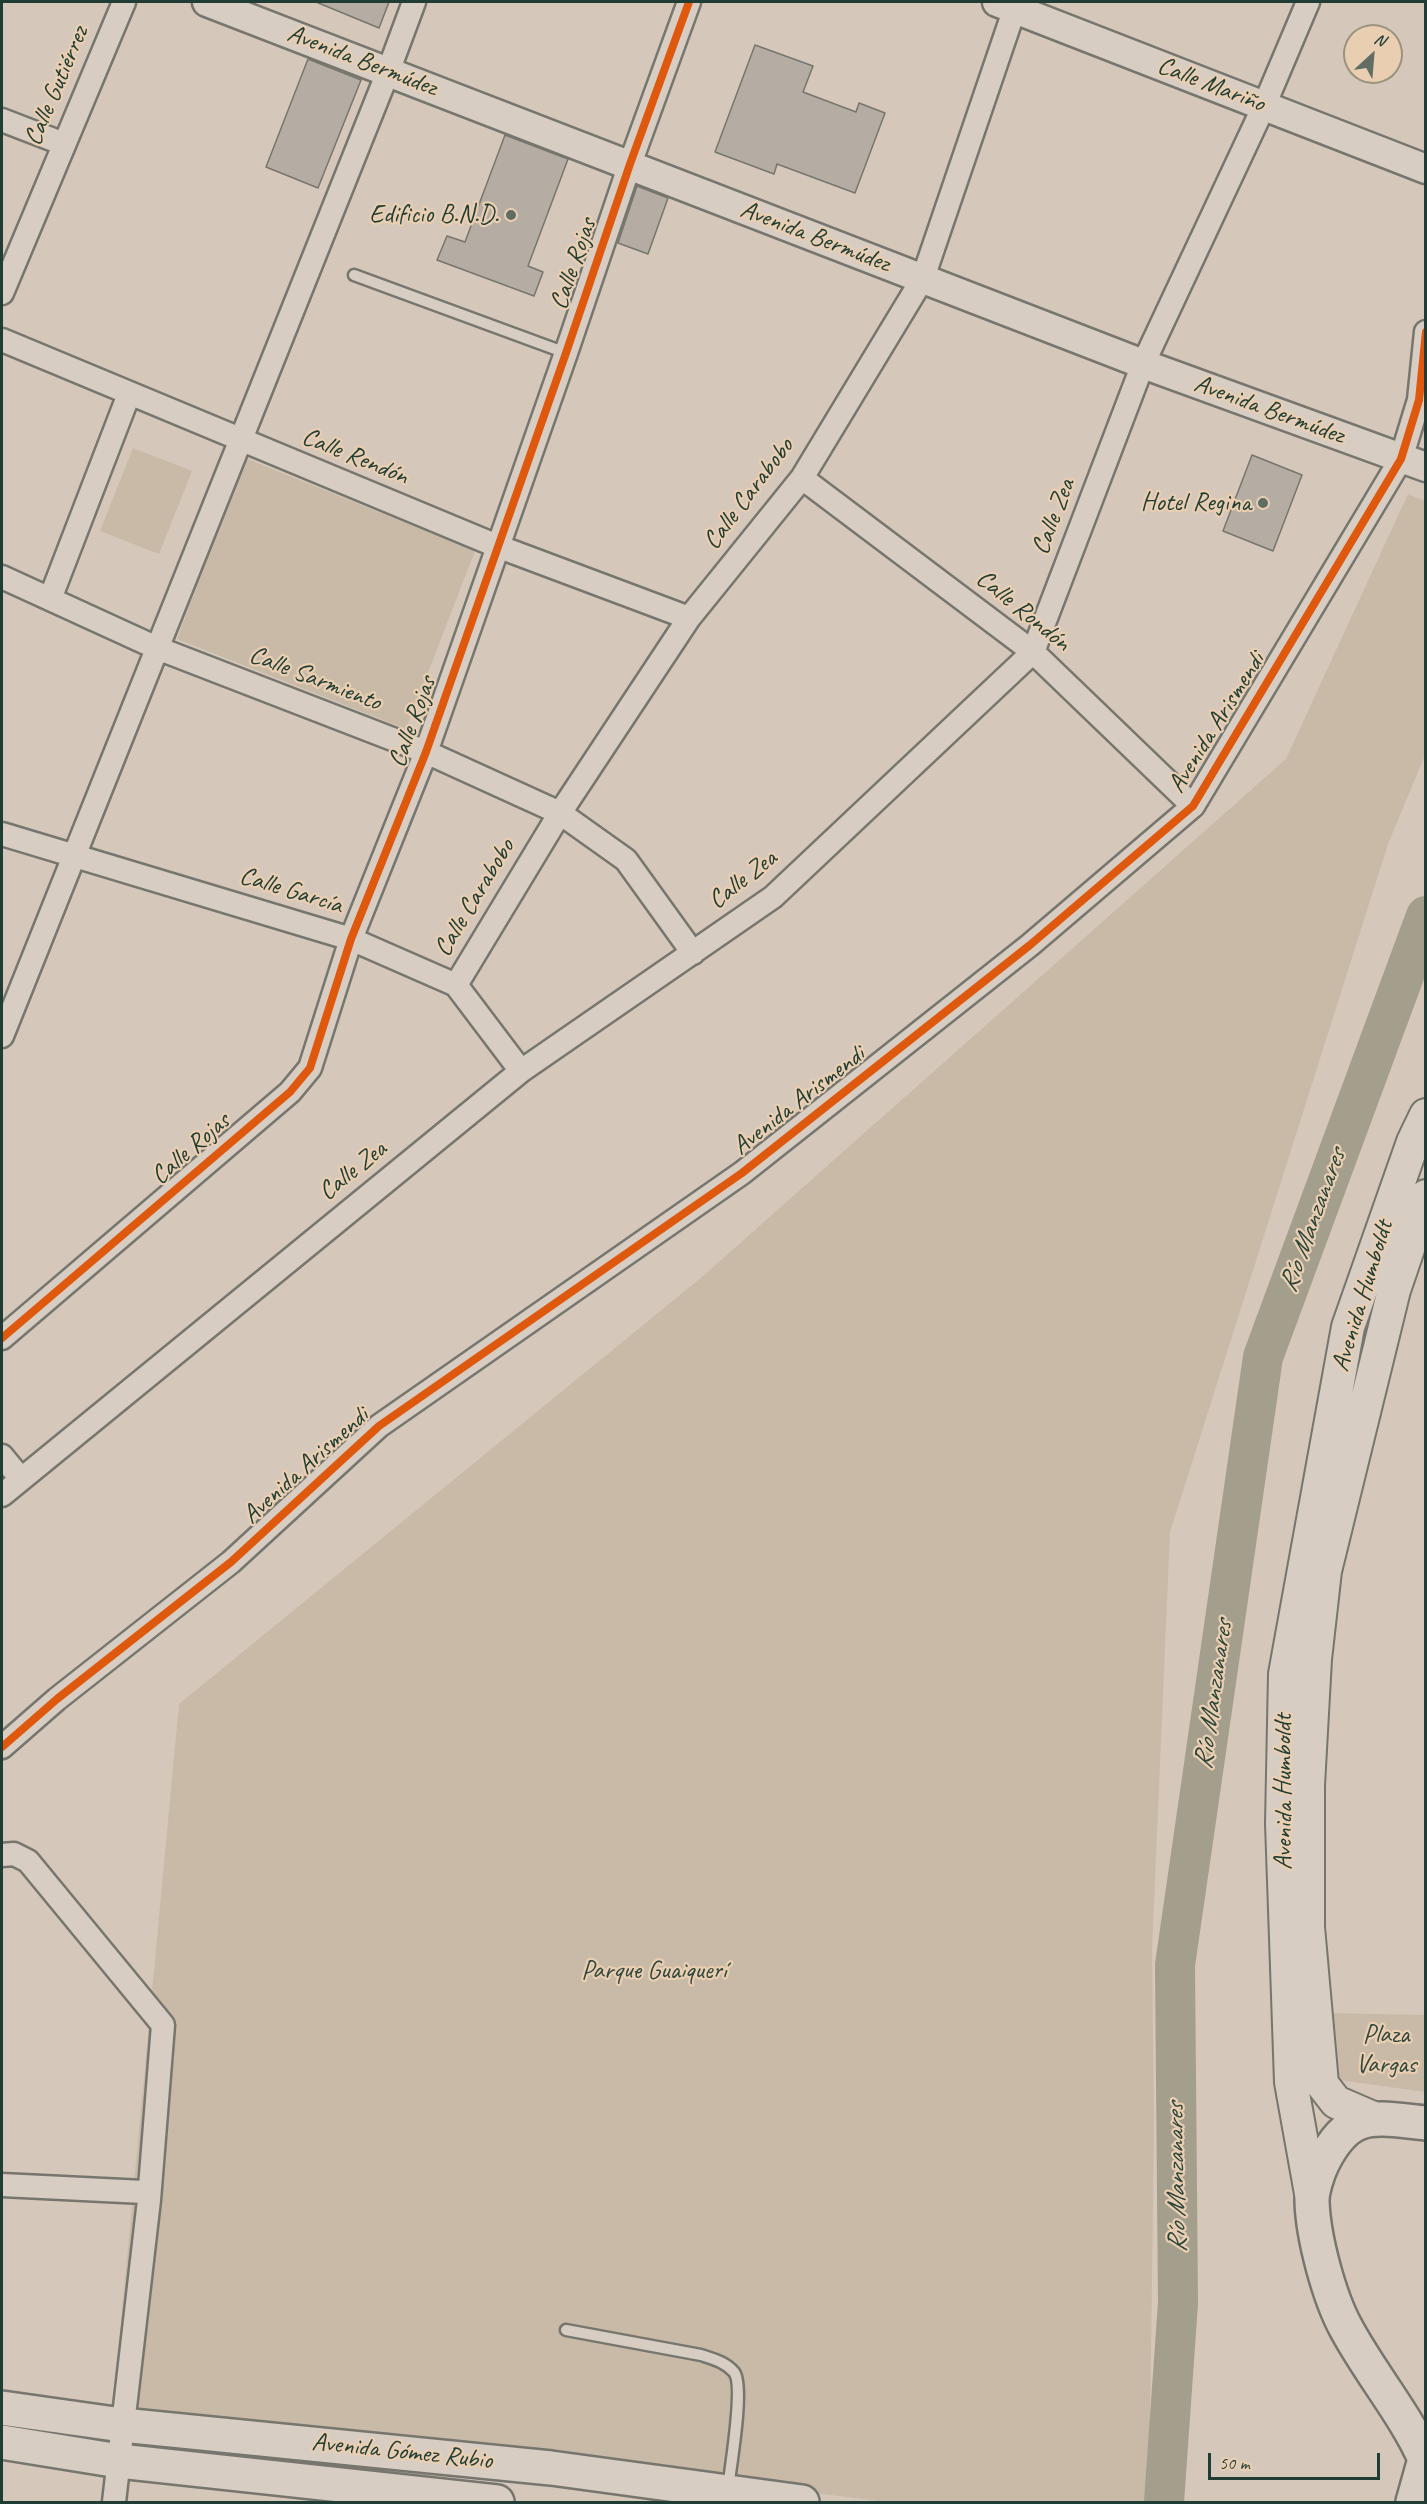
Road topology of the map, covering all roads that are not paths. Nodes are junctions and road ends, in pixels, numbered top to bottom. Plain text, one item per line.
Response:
1 (124, 2) edge
2 (207, 2) edge
3 (414, 2) edge
4 (689, 2) edge
5 (1308, 2) edge
6 (1010, 4) edge
7 (388, 72) junction
8 (1264, 106) junction
9 (2, 120) edge
10 (64, 144) junction
11 (630, 164) junction
12 (1425, 169) edge
13 (354, 274) dead end
14 (922, 279) junction
15 (2, 293) edge
16 (1425, 332) edge
17 (2, 340) edge
18 (566, 353) junction
19 (1143, 364) junction
20 (129, 394) junction
21 (240, 440) junction
22 (1413, 463) edge
23 (802, 478) junction
24 (497, 546) junction
25 (2, 577) edge
26 (50, 599) junction
27 (689, 618) junction
28 (158, 648) junction
29 (1033, 652) junction
30 (426, 752) junction
31 (1193, 806) junction
32 (560, 813) junction
33 (2, 834) edge
34 (74, 856) junction
35 (351, 939) junction
36 (693, 953) junction
37 (456, 985) junction
38 (2, 1036) edge
39 (521, 1071) junction
40 (1425, 1115) edge
41 (1425, 1196) edge
42 (2, 1338) edge
43 (2, 1456) edge
44 (21, 1479) junction
45 (2, 1495) edge
46 (2, 1747) edge
47 (2, 1855) edge
48 (1372, 2118) junction
49 (1425, 2123) edge
50 (2, 2185) edge
51 (148, 2196) junction
52 (1312, 2199) junction
53 (566, 2330) dead end
54 (2, 2408) edge
55 (122, 2425) junction
56 (2, 2442) edge
57 (1425, 2460) edge
58 (118, 2461) junction
59 (727, 2493) junction
60 (114, 2502) edge
61 (497, 2502) edge
62 (802, 2502) edge
63 (1413, 2502) edge

1 - 10 street, Calle Gutiérrez
2 - 7 street, Avenida Bermúdez
3 - 7 street
4 - 11 street, Calle Rojas
5 - 8 street, Calle Zea
6 - 8 street, Calle Mariño
6 - 14 street, Calle Carabobo
7 - 11 street, Avenida Bermúdez
7 - 21 street
8 - 12 street, Calle Mariño
8 - 19 street, Calle Zea
9 - 10 street
10 - 15 street, Calle Gutiérrez
11 - 14 street, Avenida Bermúdez
11 - 18 street, Calle Rojas
13 - 18 lane
14 - 19 street, Avenida Bermúdez
14 - 23 street, Calle Carabobo
16 - 22 street, Avenida Arismendi
17 - 20 street, Calle Rendón
18 - 24 street, Calle Rojas
19 - 22 street, Avenida Bermúdez
19 - 29 street, Calle Zea
20 - 21 street, Calle Rendón
20 - 26 street
21 - 24 street, Calle Rendón
21 - 28 street
22 - 31 street, Avenida Arismendi
23 - 27 street, Calle Carabobo
23 - 29 street, Calle Rondón
24 - 27 street, Calle Rendón
24 - 30 street, Calle Rojas
25 - 26 street, Calle Sarmiento
26 - 28 street, Calle Sarmiento
27 - 32 street, Calle Carabobo
28 - 30 street, Calle Sarmiento
28 - 34 street
29 - 31 street, Calle Rondón
29 - 36 street, Calle Zea
30 - 32 street, Calle Sarmiento
30 - 35 street, Calle Rojas
31 - 46 street, Avenida Arismendi
32 - 36 street, Calle Sarmiento
32 - 37 street, Calle Carabobo
33 - 34 street, Calle García
34 - 35 street, Calle García
34 - 38 street
35 - 37 street, Calle García
35 - 42 street, Calle Rojas
36 - 39 street, Calle Zea
37 - 39 street, Calle García
39 - 44 street, Calle Zea
40 - 52 main road, Avenida Humboldt
41 - 48 main road, Avenida Humboldt
43 - 44 street
44 - 45 street, Calle Zea
47 - 51 street
48 - 49 main road
48 - 52 main road
50 - 51 street
51 - 55 street
52 - 57 main road, Avenida Humboldt
53 - 59 lane
54 - 55 main road, Avenida Gómez Rubio
55 - 58 street
55 - 59 main road, Avenida Gómez Rubio
56 - 58 main road, Avenida Gómez Rubio
57 - 63 main road
58 - 60 street
58 - 61 main road, Avenida Gómez Rubio
59 - 62 main road, Avenida Gómez Rubio

